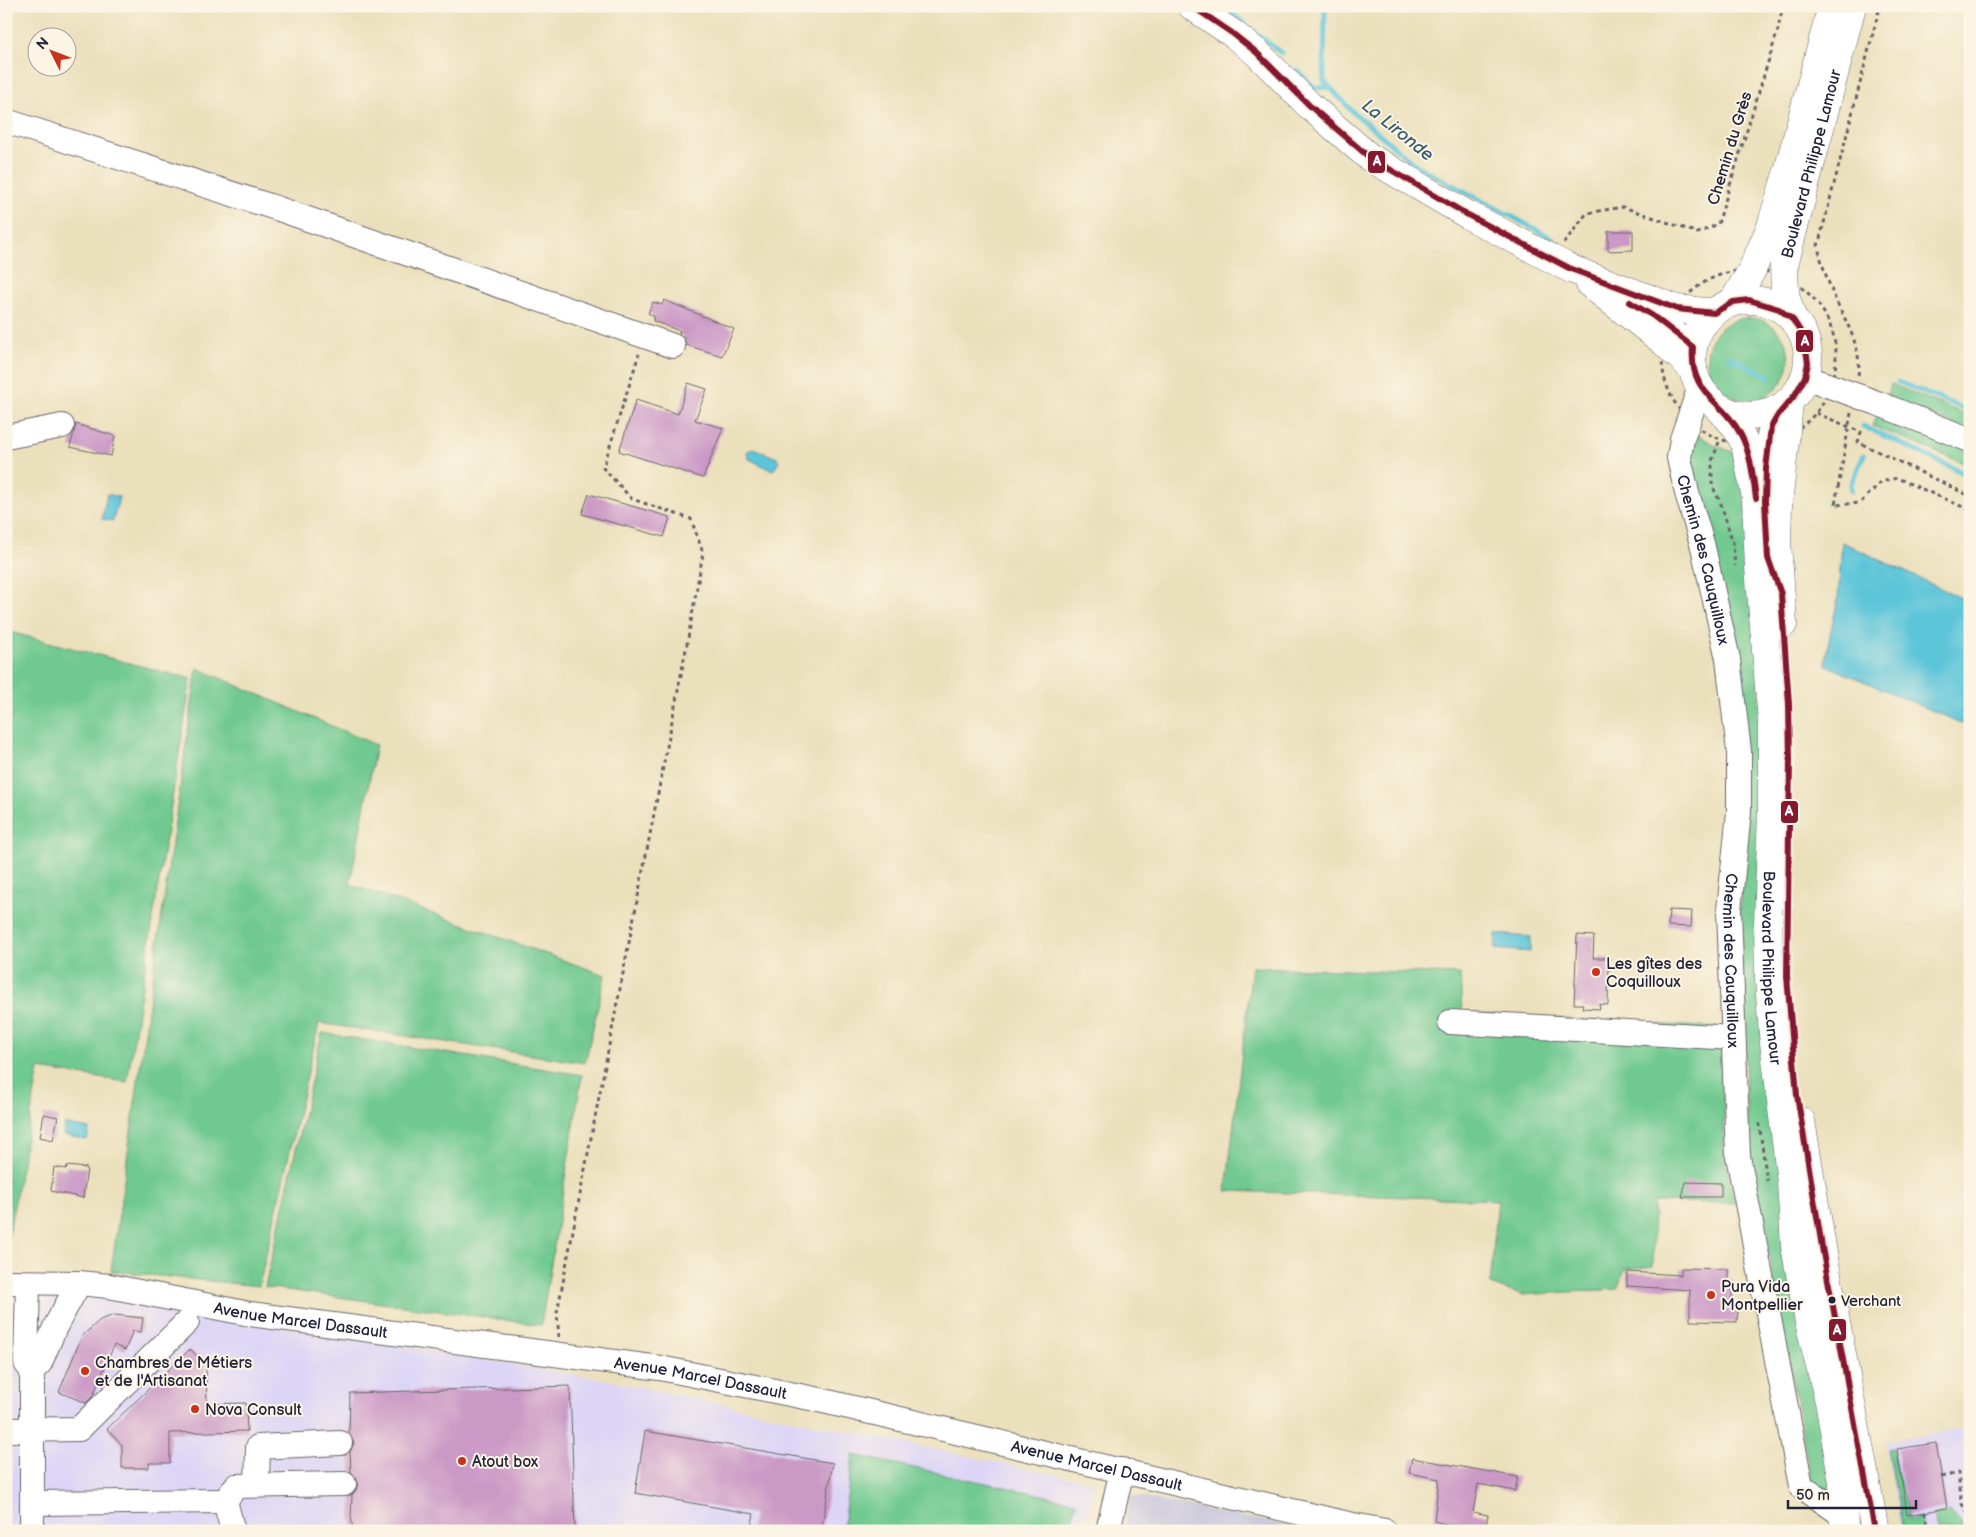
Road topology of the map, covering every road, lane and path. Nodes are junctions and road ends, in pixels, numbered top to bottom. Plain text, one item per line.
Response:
1 (1192, 6) edge
2 (1783, 6) edge
3 (1832, 6) edge
4 (1852, 6) edge
5 (1880, 6) edge
6 (6, 121) edge
7 (1561, 264) junction
8 (1724, 308) junction
9 (1793, 320) junction
10 (645, 336) junction
11 (673, 346) dead end
12 (1695, 368) junction
13 (1805, 377) junction
14 (1854, 394) junction
15 (1789, 403) junction
16 (1720, 408) junction
17 (1816, 413) dead end
18 (62, 426) dead end
19 (1849, 427) junction
20 (6, 437) edge
21 (1970, 440) edge
22 (1970, 496) edge
23 (1970, 510) edge
24 (1450, 1022) dead end
25 (1733, 1038) junction
26 (17, 1283) edge
27 (79, 1283) junction
28 (187, 1322) dead end
29 (561, 1355) junction
30 (32, 1371) junction
31 (31, 1429) junction
32 (6, 1430) edge
33 (340, 1443) dead end
34 (1122, 1470) junction
35 (1941, 1476) dead end
36 (344, 1484) dead end
37 (257, 1485) junction
38 (225, 1501) junction
39 (33, 1503) junction
40 (1926, 1511) dead end
41 (1970, 1516) edge
42 (1848, 1526) edge
43 (1347, 1527) edge
44 (32, 1531) edge
45 (233, 1531) edge
46 (1108, 1531) edge
47 (1385, 1531) edge
48 (1875, 1531) edge
49 (1929, 1531) edge

1 - 7 main road
2 - 7 path, Chemin du Grès
3 - 8 main road, Boulevard Philippe Lamour
4 - 9 main road, Boulevard Philippe Lamour
5 - 14 path
6 - 10 street
7 - 8 main road
7 - 12 main road
8 - 9 main road
8 - 12 main road
9 - 13 main road
10 - 11 street
10 - 29 path
12 - 16 main road
12 - 25 street, Chemin des Cauquilloux
13 - 14 street
13 - 15 main road
14 - 19 path
14 - 21 street
15 - 16 main road
15 - 48 main road, Boulevard Philippe Lamour
16 - 42 main road, Boulevard Philippe Lamour
17 - 19 path
18 - 20 street
19 - 22 path
19 - 23 path
24 - 25 street
25 - 42 street, Chemin des Cauquilloux
26 - 27 street, Avenue Marcel Dassault
26 - 30 street
27 - 29 street, Avenue Marcel Dassault
27 - 30 street
28 - 31 street
29 - 34 street, Avenue Marcel Dassault
30 - 31 street
31 - 32 street
31 - 39 street
33 - 37 street
34 - 43 street, Avenue Marcel Dassault
34 - 46 street
35 - 41 path
36 - 37 street
37 - 38 street
38 - 39 street
38 - 45 street
39 - 44 street
40 - 49 path
43 - 47 street, Avenue Marcel Dassault

